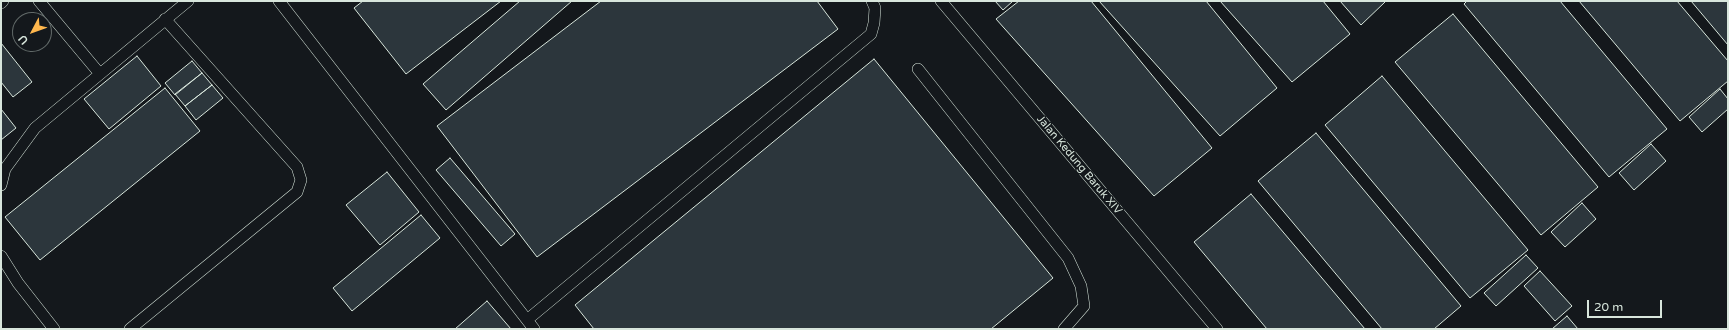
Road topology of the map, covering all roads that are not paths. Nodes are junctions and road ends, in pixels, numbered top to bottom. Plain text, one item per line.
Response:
1 (39, 1) edge
2 (188, 1) edge
3 (279, 1) edge
4 (872, 1) edge
5 (941, 1) edge
6 (165, 19) junction
7 (918, 69) dead end
8 (100, 74) junction
9 (1, 185) edge
10 (1, 256) edge
11 (531, 325) edge
12 (54, 329) edge
13 (130, 329) edge
14 (1064, 329) edge
15 (1217, 329) edge

1 - 8 lane
2 - 6 lane
3 - 11 lane
4 - 11 lane
5 - 15 lane, Jalan Kedung Baruk XIV
6 - 8 lane
6 - 13 lane
7 - 14 lane
8 - 9 lane
10 - 12 lane

